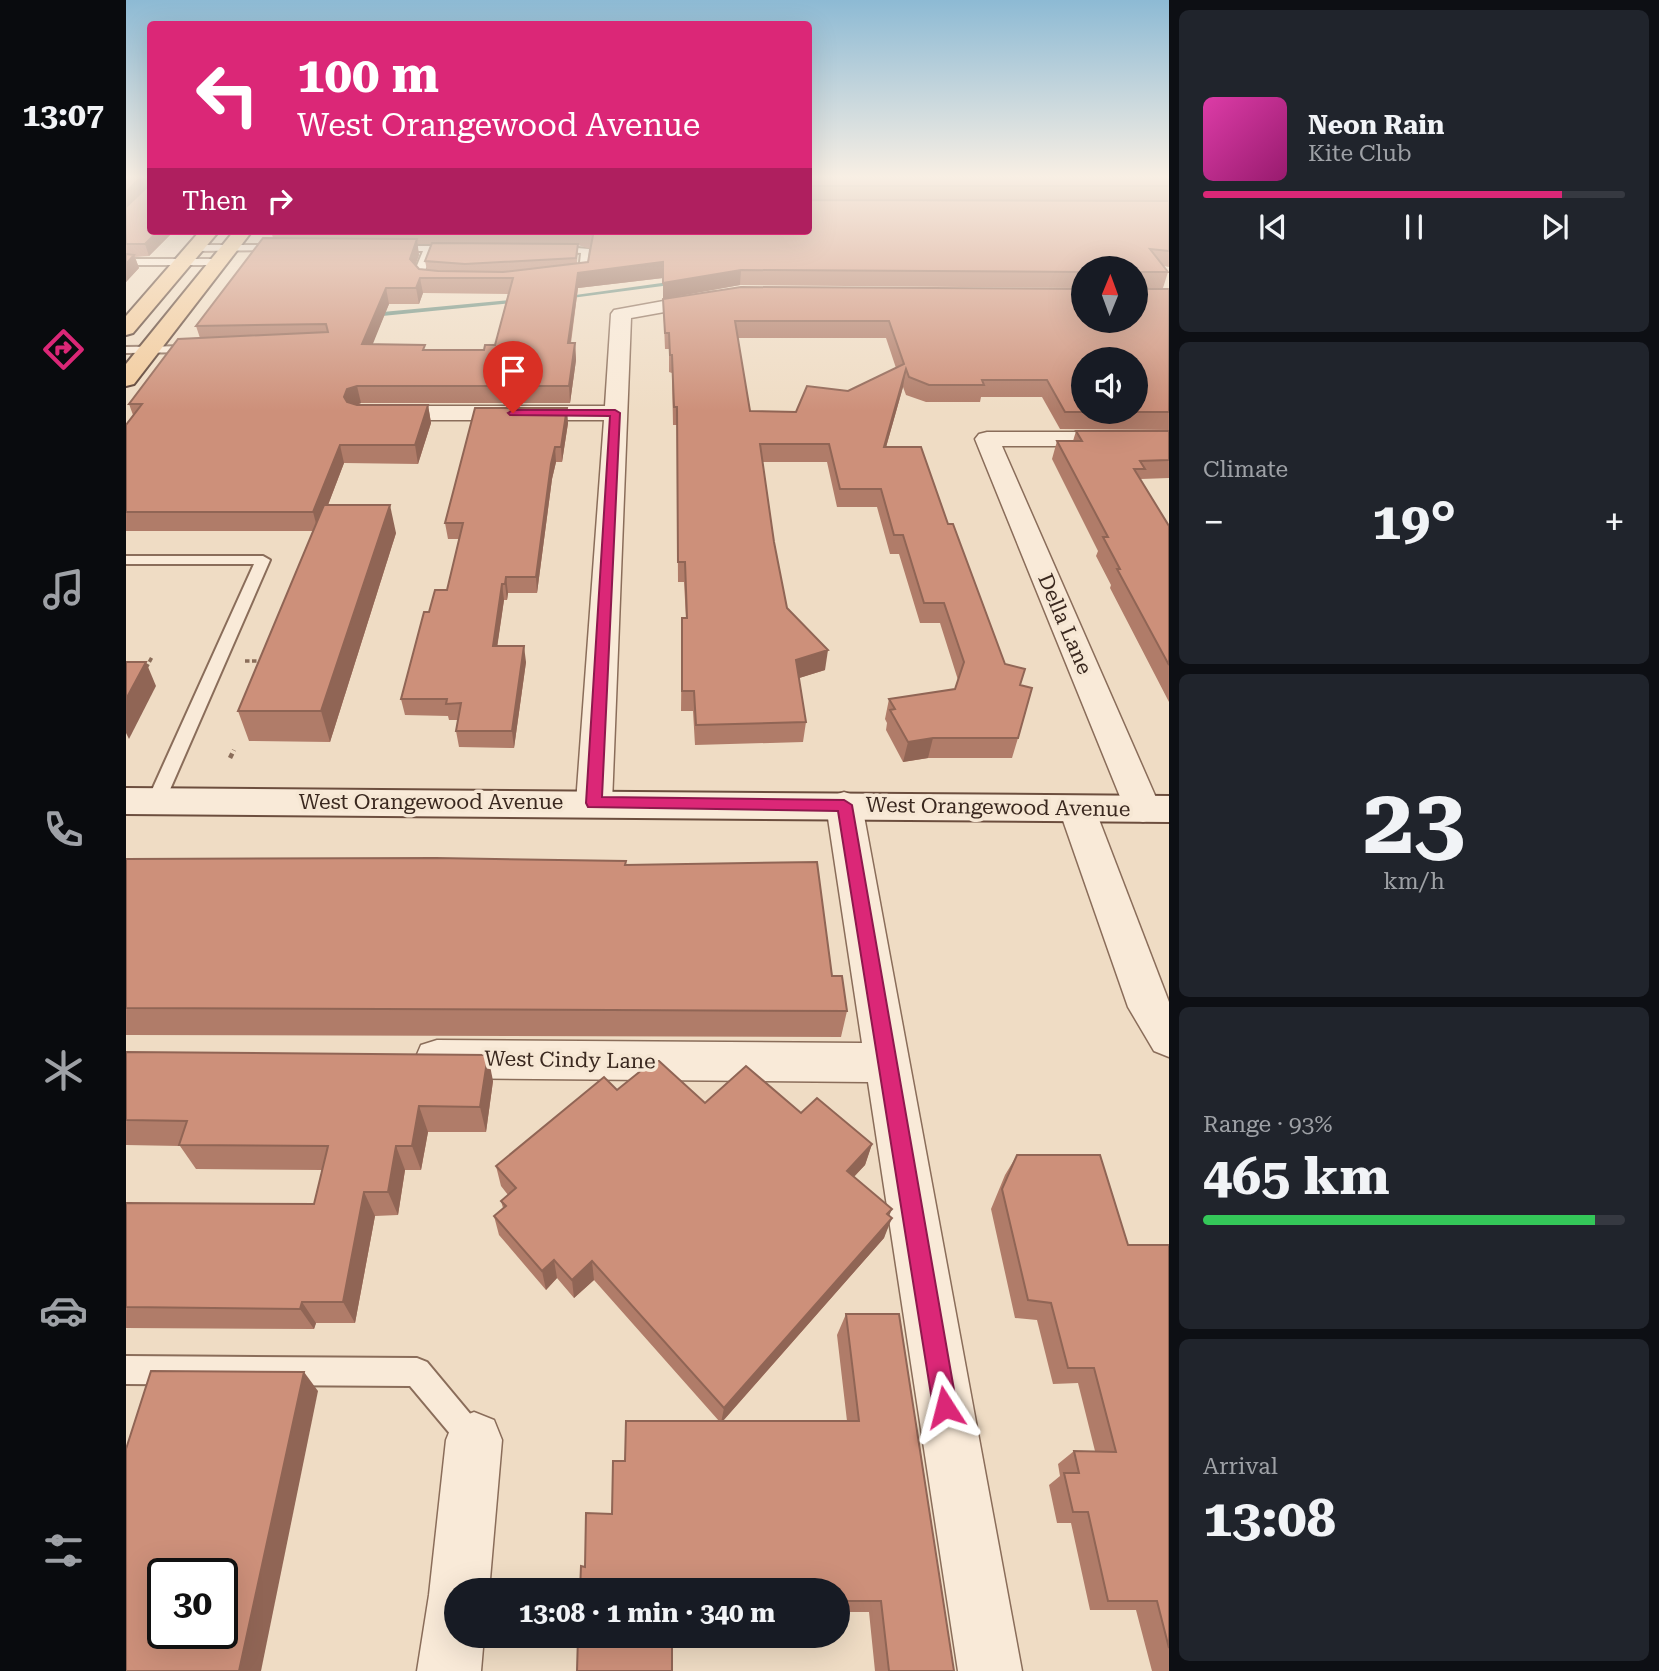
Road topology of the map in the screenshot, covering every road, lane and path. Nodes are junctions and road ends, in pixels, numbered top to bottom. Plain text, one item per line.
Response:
1 (189, 255) junction
2 (224, 255) junction
3 (427, 255) edge
4 (586, 255) edge
5 (126, 262) edge
6 (562, 277) edge
7 (448, 281) edge
8 (726, 296) edge
9 (126, 329) edge
10 (205, 349) edge
11 (149, 350) junction
12 (126, 351) edge
13 (126, 379) edge
14 (361, 413) edge
15 (615, 413) junction
16 (1169, 439) edge
17 (126, 560) edge
18 (152, 657) dead end
19 (143, 674) edge
20 (234, 750) dead end
21 (230, 758) dead end
22 (141, 801) edge
23 (594, 803) junction
24 (844, 805) junction
25 (1077, 808) junction
26 (1156, 809) edge
27 (1169, 1038) edge
28 (403, 1059) edge
29 (888, 1063) junction
30 (126, 1370) edge
31 (474, 1440) joint
32 (459, 1578) edge
33 (452, 1648) edge
34 (449, 1671) edge
35 (990, 1671) edge

1 - 2 lane
1 - 2 lane
1 - 5 lane
1 - 9 main road
2 - 11 main road
3 - 7 lane
4 - 6 lane
8 - 15 street
10 - 11 lane
11 - 12 lane
11 - 13 main road
14 - 15 street
15 - 23 street
16 - 26 street, Della Lane
17 - 22 lane
18 - 19 path
20 - 21 path
22 - 23 main road, West Orangewood Avenue
23 - 24 main road, West Orangewood Avenue
24 - 25 main road, West Orangewood Avenue
24 - 29 street
25 - 26 main road, West Orangewood Avenue
25 - 27 street
28 - 29 street, West Cindy Lane
29 - 35 street
30 - 31 lane
31 - 32 street
33 - 34 street

